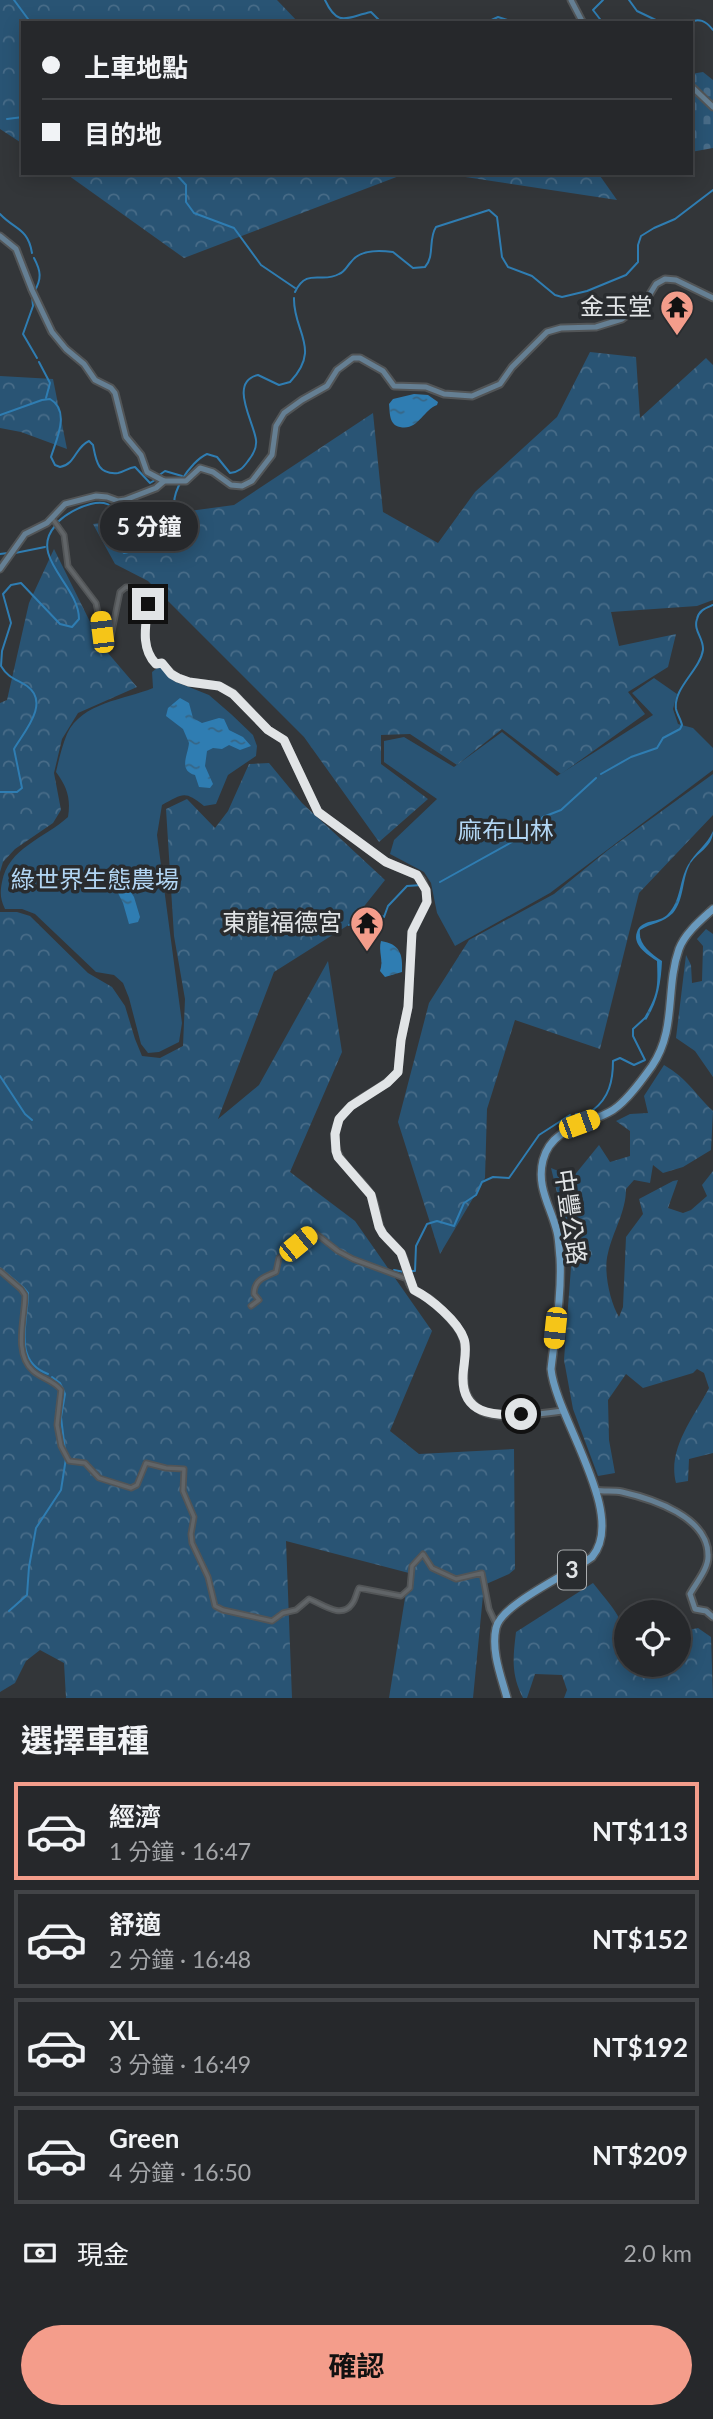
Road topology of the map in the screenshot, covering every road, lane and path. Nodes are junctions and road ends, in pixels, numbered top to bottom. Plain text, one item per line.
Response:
1 (571, 0) edge
2 (582, 21) edge
3 (693, 88) edge
4 (713, 107) edge
5 (0, 236) edge
6 (713, 298) edge
7 (164, 481) junction
8 (52, 518) junction
9 (0, 569) edge
10 (178, 678) joint
11 (713, 909) edge
12 (0, 1271) edge
13 (409, 1280) junction
14 (251, 1306) dead end
15 (564, 1411) junction
16 (594, 1490) junction
17 (713, 1617) edge
18 (496, 1624) junction
19 (507, 1698) edge

1 - 2 street
3 - 4 street
5 - 7 street
6 - 7 street
7 - 8 street
8 - 9 street
8 - 10 street
10 - 13 street
11 - 15 main road, 中豐公路 / 3
12 - 18 street
13 - 14 street
13 - 15 street
15 - 16 main road, 中豐公路 / 3
16 - 17 street
16 - 18 main road, 中豐公路 / 3
18 - 19 main road

